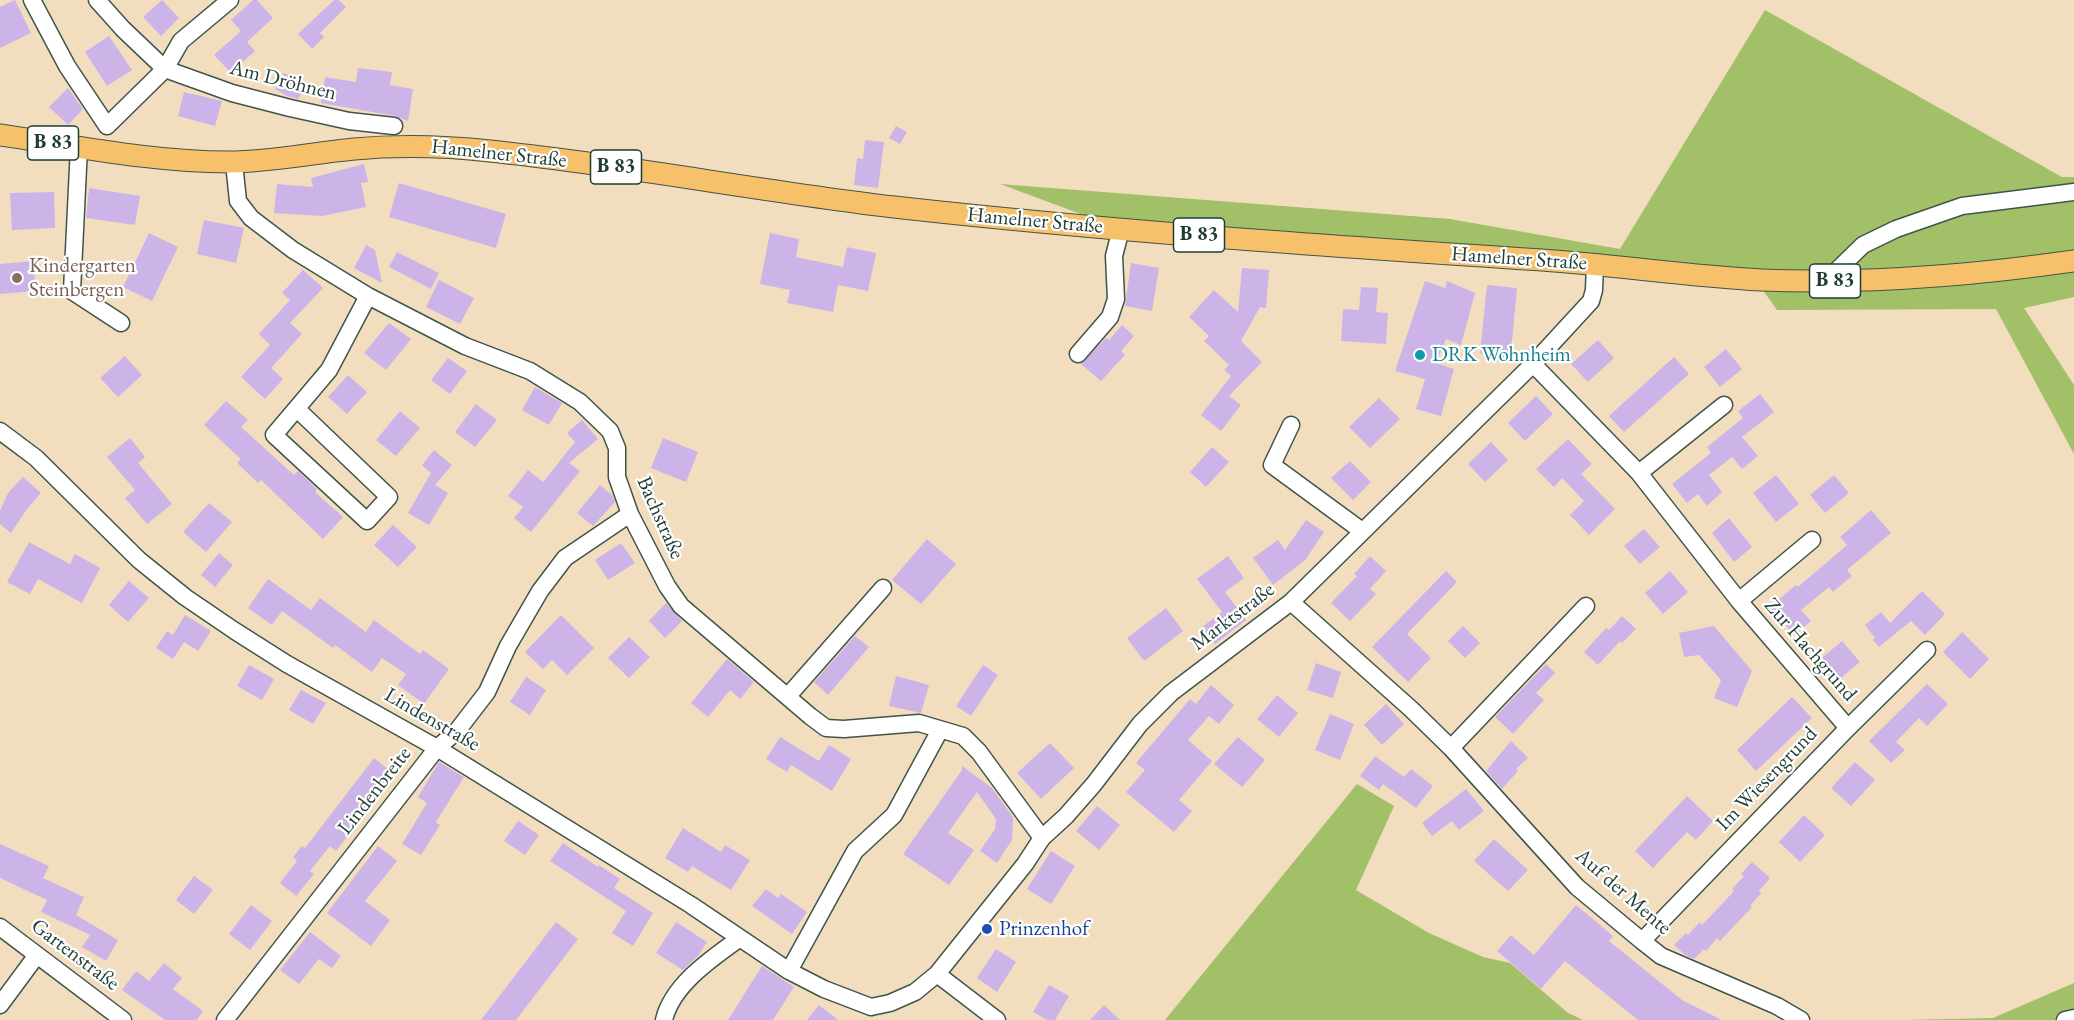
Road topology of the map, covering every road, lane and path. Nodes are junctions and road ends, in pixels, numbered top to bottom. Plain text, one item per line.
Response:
1 (32, 0) edge
2 (97, 0) edge
3 (230, 0) edge
4 (165, 69) junction
5 (107, 126) junction
6 (394, 126) dead end
7 (0, 135) edge
8 (79, 147) junction
9 (106, 151) junction
10 (234, 163) junction
11 (2074, 192) edge
12 (1121, 229) junction
13 (2074, 261) edge
14 (1595, 264) junction
15 (1825, 282) junction
16 (368, 296) junction
17 (121, 323) dead end
18 (1078, 354) dead end
19 (1533, 364) junction
20 (1724, 405) dead end
21 (298, 410) junction
22 (1291, 425) dead end
23 (0, 431) edge
24 (1639, 473) junction
25 (630, 514) junction
26 (1362, 531) junction
27 (1812, 540) dead end
28 (883, 588) dead end
29 (1739, 601) junction
30 (1291, 602) junction
31 (1586, 606) dead end
32 (1927, 650) dead end
33 (788, 696) junction
34 (1848, 728) junction
35 (940, 729) junction
36 (437, 747) junction
37 (1451, 748) junction
38 (1042, 838) junction
39 (0, 927) edge
40 (740, 938) junction
41 (1642, 941) junction
42 (37, 955) junction
43 (789, 971) junction
44 (937, 974) junction
45 (0, 1005) edge
46 (868, 1014) edge
47 (2074, 1018) edge
48 (123, 1020) edge
49 (225, 1020) edge
50 (664, 1020) edge
51 (997, 1020) edge
52 (1802, 1020) edge
53 (2065, 1020) edge

1 - 5 street
2 - 4 street, Am Dröhnen
3 - 4 street
4 - 5 street
4 - 6 street, Am Dröhnen
5 - 9 street
7 - 8 main road, Hamelner Straße / B 83
8 - 9 main road, Hamelner Straße / B 83
8 - 17 street
9 - 10 main road, Hamelner Straße / B 83
10 - 12 main road, Hamelner Straße / B 83
10 - 16 street, Bachstraße
11 - 15 street
12 - 14 main road, Hamelner Straße / B 83
12 - 18 street
13 - 15 main road, Hamelner Straße / B 83
14 - 15 main road, Hamelner Straße / B 83
14 - 19 street, Marktstraße
16 - 21 street
16 - 25 street, Bachstraße
19 - 24 street, Zur Hachgrund
19 - 26 street, Marktstraße
20 - 24 street
21 - 21 street
22 - 26 street
23 - 36 street, Lindenstraße
24 - 29 street, Zur Hachgrund
25 - 33 street, Bachstraße
25 - 36 street, Lindenbreite
26 - 30 street, Marktstraße
27 - 29 street, Zur Hachgrund
28 - 33 street
29 - 34 street, Zur Hachgrund
30 - 37 street, Auf der Mente
30 - 38 street, Marktstraße
31 - 37 street
32 - 34 street, Im Wiesengrund
33 - 35 street, Bachstraße
34 - 41 street, Im Wiesengrund
35 - 38 street, Bachstraße
35 - 43 street
36 - 40 street, Lindenstraße
36 - 49 street, Lindenbreite
37 - 41 street, Auf der Mente
38 - 44 street, Marktstraße
39 - 42 street, Gartenstraße
40 - 43 street, Lindenstraße
40 - 50 street
41 - 52 street, Auf der Mente
42 - 45 street
42 - 48 street, Gartenstraße
43 - 46 street, Lindenstraße
44 - 46 street, Marktstraße
44 - 51 street
47 - 53 street

